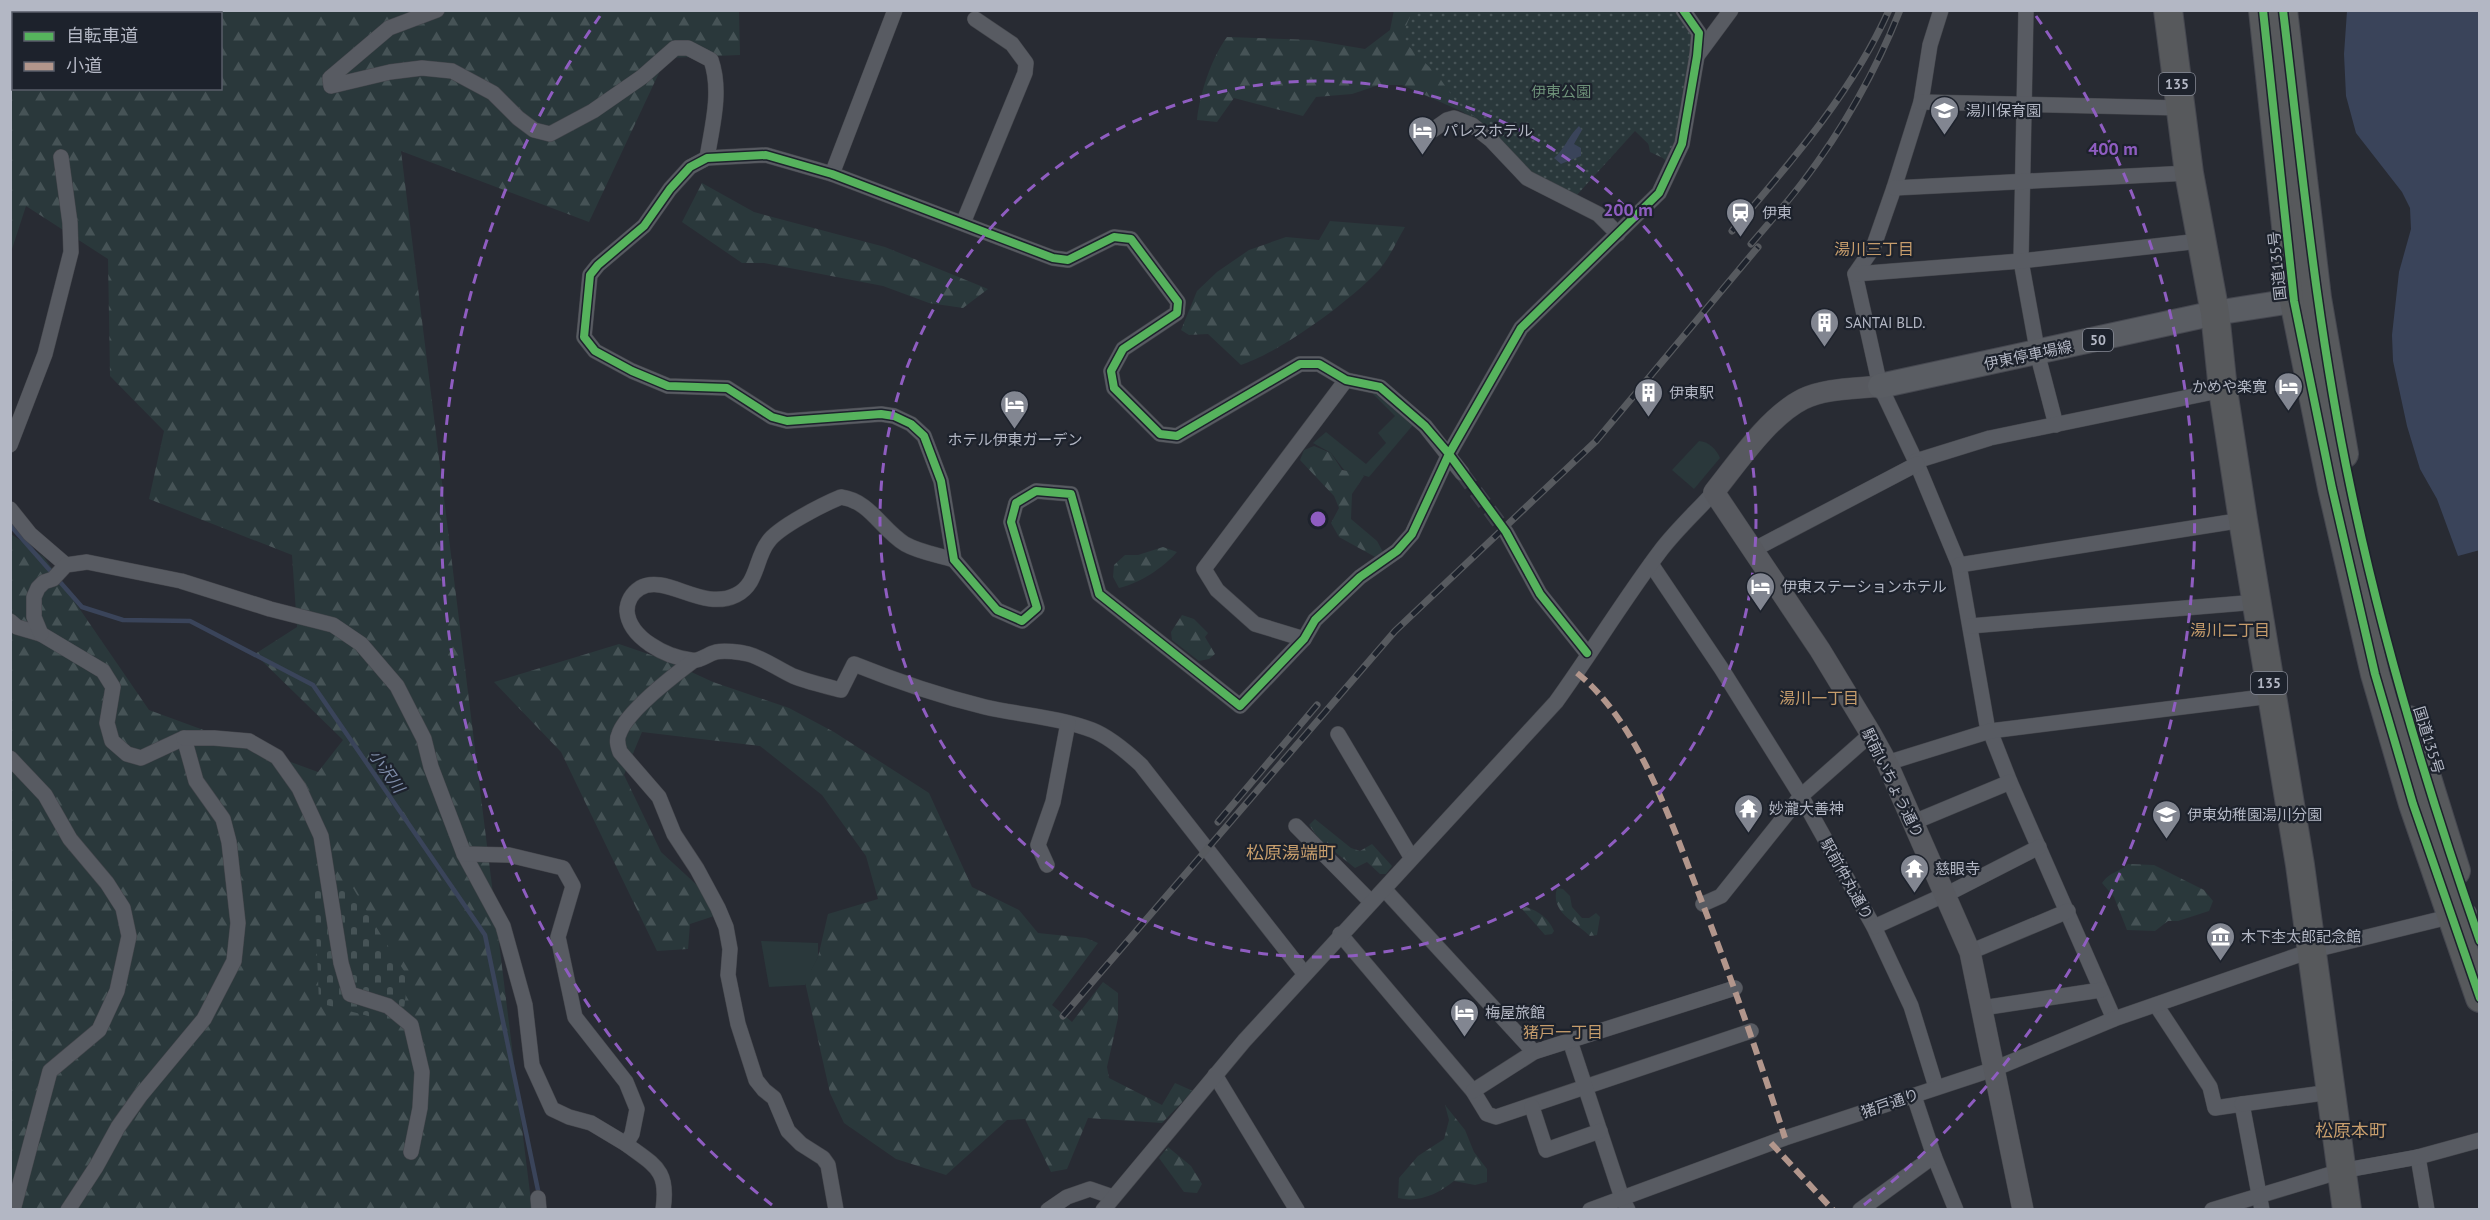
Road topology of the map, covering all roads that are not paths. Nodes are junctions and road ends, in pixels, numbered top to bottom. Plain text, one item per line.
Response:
1 (438, 10) edge
2 (896, 10) edge
3 (1683, 10) edge
4 (1731, 10) edge
5 (1941, 10) edge
6 (2026, 10) edge
7 (2168, 10) edge
8 (2263, 10) edge
9 (2283, 10) edge
10 (975, 19) dead end
11 (1697, 56) junction
12 (1921, 102) junction
13 (2024, 104) junction
14 (2181, 108) junction
15 (1430, 132) dead end
16 (62, 157) dead end
17 (707, 158) junction
18 (2189, 173) junction
19 (832, 174) junction
20 (2024, 181) junction
21 (1894, 188) junction
22 (963, 223) junction
23 (1618, 234) junction
24 (2200, 241) junction
25 (2021, 261) junction
26 (1855, 274) junction
27 (2305, 299) junction
28 (2215, 313) junction
29 (2039, 353) junction
30 (1346, 380) junction
31 (1880, 386) junction
32 (2223, 390) junction
33 (2056, 425) junction
34 (10, 445) edge
35 (1449, 454) junction
36 (1917, 462) junction
37 (1462, 473) tunnel mouth
38 (1714, 492) junction
39 (10, 509) edge
40 (2243, 520) junction
41 (1506, 532) tunnel mouth
42 (1753, 550) junction
43 (954, 560) junction
44 (1651, 564) junction
45 (1959, 564) junction
46 (66, 565) junction
47 (2257, 602) junction
48 (10, 621) edge
49 (1970, 626) junction
50 (41, 634) junction
51 (1304, 639) junction
52 (1587, 652) junction
53 (693, 661) junction
54 (2271, 696) junction
55 (1068, 723) junction
56 (1989, 731) junction
57 (1338, 734) dead end
58 (1871, 734) junction
59 (184, 738) junction
60 (10, 758) edge
61 (1887, 763) junction
62 (2010, 782) junction
63 (1801, 796) junction
64 (1914, 822) junction
65 (1296, 826) dead end
66 (2039, 847) junction
67 (464, 854) junction
68 (1411, 857) junction
69 (1047, 865) dead end
70 (1385, 890) junction
71 (1945, 895) junction
72 (1371, 902) junction
73 (1703, 904) dead end
74 (2068, 911) junction
75 (2461, 914) junction
76 (1874, 927) junction
77 (1340, 934) junction
78 (2480, 941) edge
79 (2310, 951) junction
80 (1970, 952) junction
81 (1305, 973) junction
82 (1735, 988) dead end
83 (2101, 990) junction
84 (2480, 998) edge
85 (2156, 1005) junction
86 (1982, 1008) junction
87 (2115, 1019) junction
88 (1750, 1031) dead end
89 (1569, 1041) junction
90 (1534, 1052) junction
91 (1994, 1069) junction
92 (1215, 1075) junction
93 (1936, 1087) junction
94 (1585, 1088) junction
95 (1473, 1091) junction
96 (2331, 1092) junction
97 (1914, 1095) junction
98 (2242, 1104) junction
99 (1532, 1107) junction
100 (1600, 1131) junction
101 (2480, 1140) edge
102 (626, 1144) junction
103 (411, 1152) dead end
104 (1934, 1156) junction
105 (2418, 1157) junction
106 (2341, 1171) junction
107 (1113, 1197) junction
108 (2261, 1202) edge
109 (1625, 1204) edge
110 (13, 1209) edge
111 (68, 1209) edge
112 (663, 1209) edge
113 (836, 1209) edge
114 (1048, 1209) edge
115 (1103, 1209) edge
116 (1297, 1209) edge
117 (1590, 1209) edge
118 (1860, 1209) edge
119 (1956, 1209) edge
120 (2023, 1209) edge
121 (2212, 1209) edge
122 (2347, 1209) edge
123 (2427, 1209) edge

1 - 17 street
2 - 19 street
3 - 11 street
4 - 11 street
5 - 12 street
6 - 13 street
7 - 14 highway, 135
8 - 27 highway, 国道135号
9 - 27 highway, 国道135号
10 - 22 street
11 - 23 street
12 - 13 street
12 - 21 street
13 - 14 street
13 - 20 street
14 - 18 highway, 135
15 - 23 street
16 - 34 street
17 - 19 street
17 - 43 street
18 - 20 street
18 - 24 highway, 135
19 - 22 street
20 - 21 street
20 - 25 street
21 - 26 street
22 - 30 street
23 - 35 street
24 - 25 street
24 - 28 highway, 135
25 - 26 street
25 - 29 street
26 - 31 street
27 - 28 main road, 伊東停車場線 / 50
27 - 75 highway, 国道135号
28 - 29 main road, 伊東停車場線 / 50
28 - 32 highway, 135
29 - 31 main road, 伊東停車場線 / 50
29 - 33 street
30 - 35 street
30 - 51 street
31 - 36 street
31 - 38 street
32 - 33 street
32 - 40 highway, 135
33 - 36 street
35 - 37 street
35 - 51 street
36 - 42 street
36 - 45 street
38 - 42 street, 駅前いちょう通り
38 - 44 street
39 - 46 street
40 - 45 street
40 - 47 highway, 135
41 - 52 street
42 - 58 street, 駅前いちょう通り
43 - 51 street
43 - 53 street
44 - 52 street
44 - 63 street, 駅前仲丸通り
45 - 49 street
46 - 50 street
46 - 67 street
47 - 49 street
47 - 54 highway, 135
48 - 50 street
49 - 56 street
50 - 59 street
52 - 68 street
53 - 55 street
53 - 113 street
54 - 56 street
54 - 79 highway, 135
55 - 69 street
55 - 81 street
56 - 61 street
56 - 62 street
57 - 68 street
58 - 61 street, 駅前いちょう通り
58 - 63 street
59 - 103 street
59 - 111 street
60 - 110 street
61 - 64 street, 駅前いちょう通り
62 - 64 street
62 - 66 street
63 - 73 street
63 - 76 street, 駅前仲丸通り
64 - 71 street, 駅前いちょう通り
65 - 72 street
66 - 71 street
66 - 74 street
67 - 102 street
67 - 102 street
68 - 70 street
70 - 72 street
70 - 90 street
71 - 76 street
71 - 80 street, 駅前いちょう通り
72 - 77 street
74 - 80 street
74 - 83 street
75 - 78 highway, 国道135号
75 - 79 street, 猪戸通り
75 - 84 highway, 国道135号
76 - 93 street, 駅前仲丸通り
77 - 81 street
77 - 95 street
79 - 85 street, 猪戸通り
79 - 96 highway, 135
80 - 86 street, 駅前いちょう通り
81 - 92 street
82 - 89 street
83 - 86 street
83 - 87 street
85 - 87 street, 猪戸通り
85 - 98 street
86 - 91 street, 駅前いちょう通り
87 - 91 street, 猪戸通り
88 - 94 street
89 - 90 street
89 - 94 street
90 - 95 street
91 - 93 street, 猪戸通り
91 - 120 street, 駅前いちょう通り
92 - 107 street
92 - 116 street
93 - 97 street, 猪戸通り
94 - 99 street
94 - 100 street
95 - 99 street
96 - 98 street
96 - 106 highway, 135
97 - 104 street
97 - 109 street, 猪戸通り
98 - 108 street
99 - 100 street
100 - 109 street
101 - 105 street
102 - 112 street
104 - 118 street
104 - 119 street
105 - 106 street
105 - 123 street
106 - 108 street
106 - 122 highway, 135
107 - 114 street
107 - 115 street
108 - 121 street
109 - 117 street, 猪戸通り

